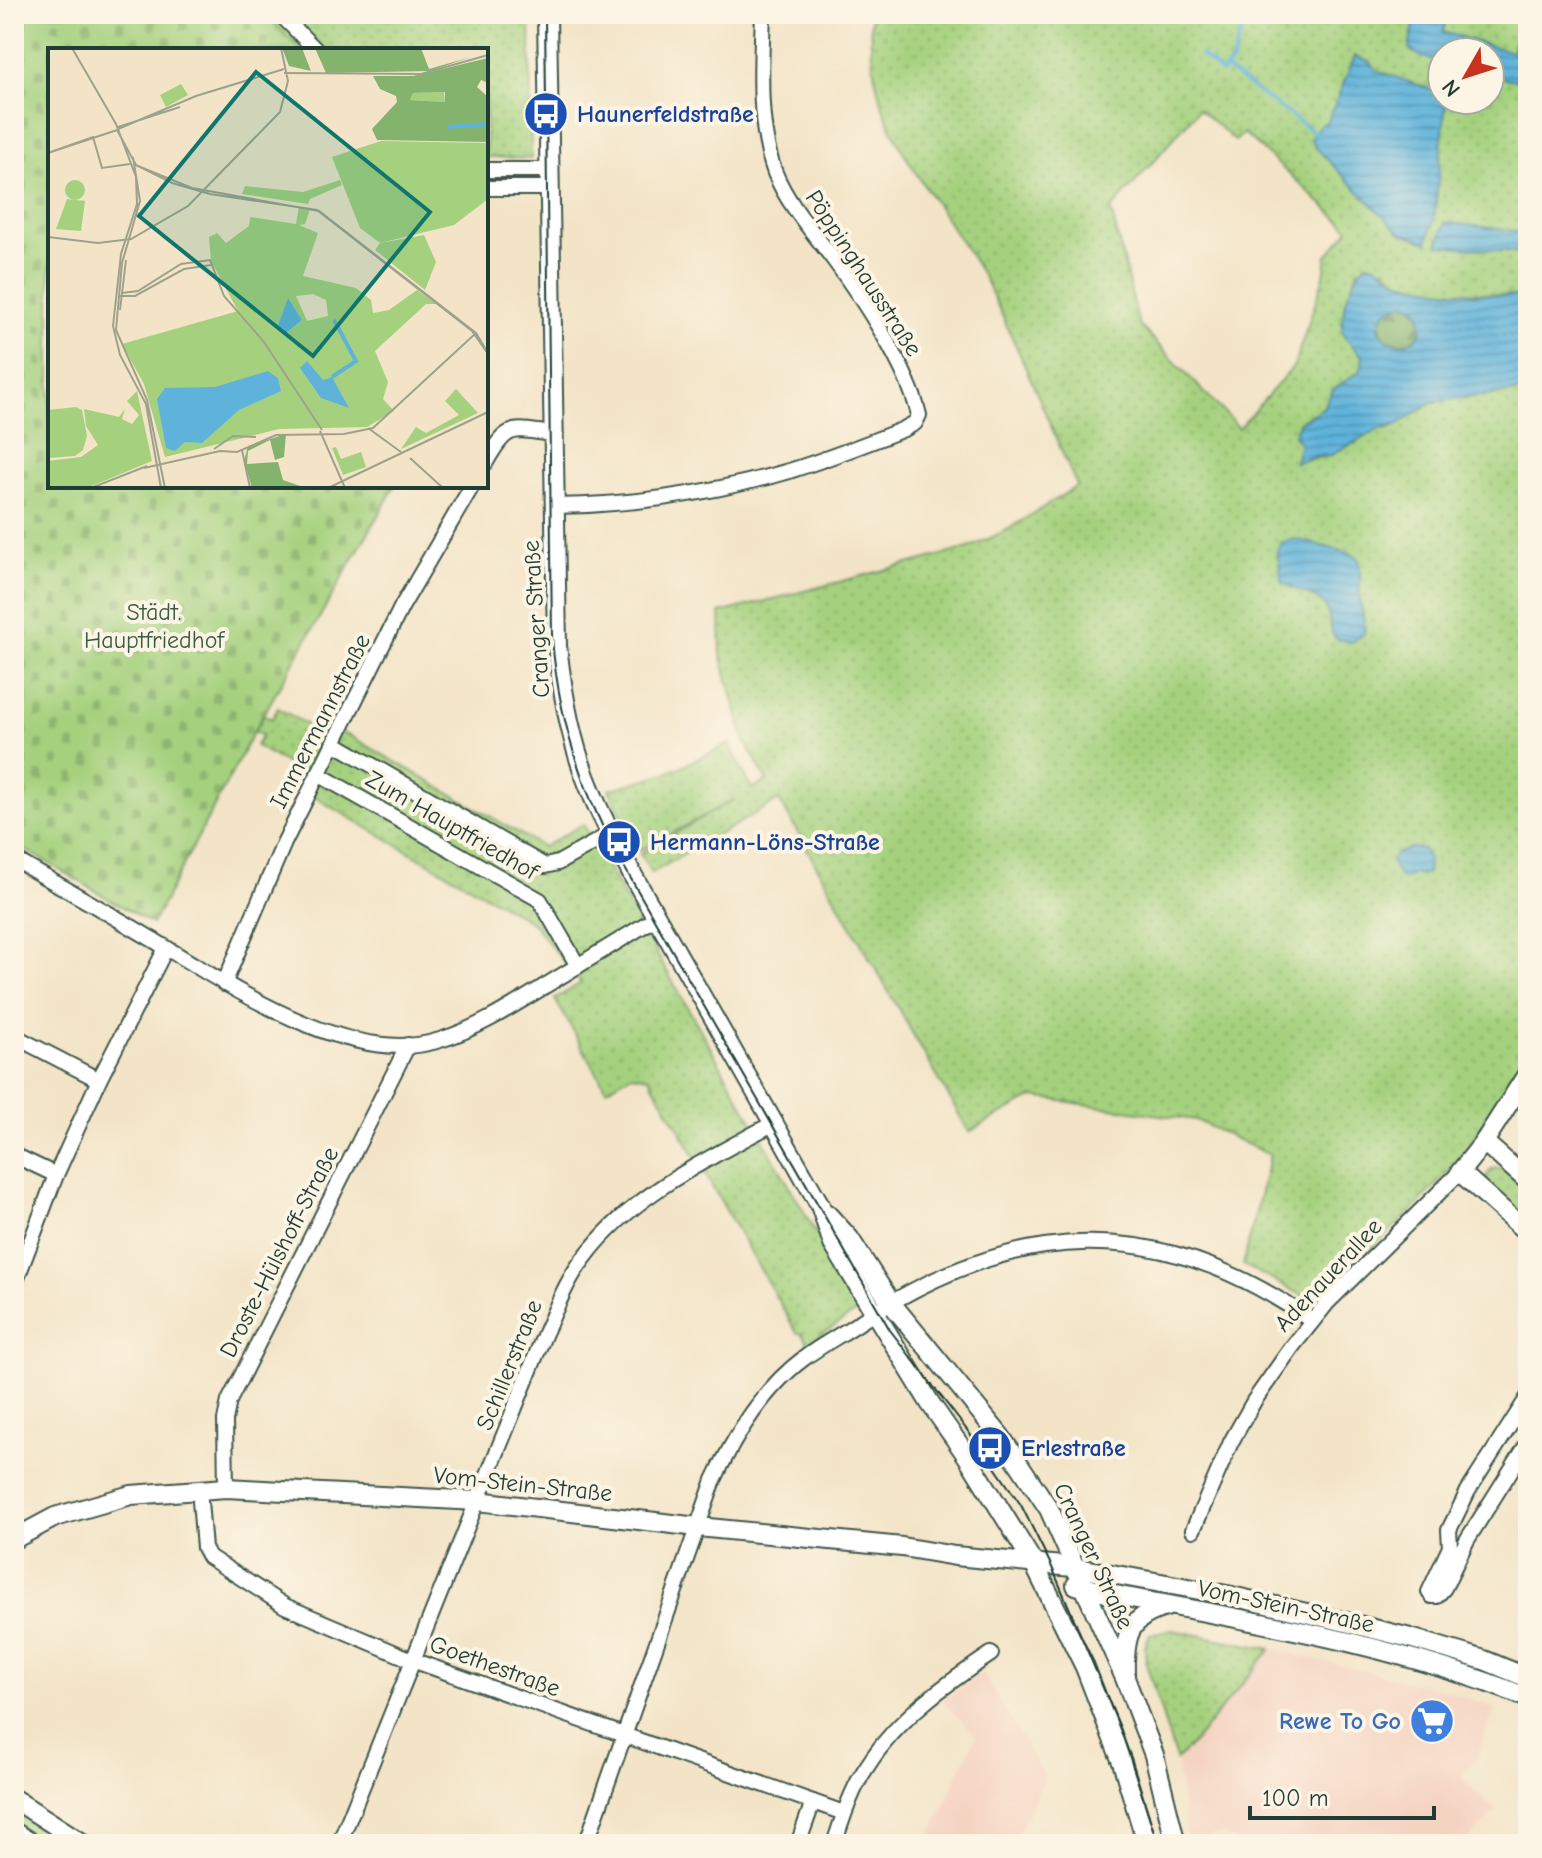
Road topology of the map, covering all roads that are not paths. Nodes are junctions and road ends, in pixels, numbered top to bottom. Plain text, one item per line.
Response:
1 (280, 14) edge
2 (547, 14) edge
3 (763, 14) edge
4 (314, 48) edge
5 (488, 170) edge
6 (549, 179) junction
7 (488, 188) edge
8 (553, 434) junction
9 (488, 458) edge
10 (471, 488) edge
11 (554, 506) junction
12 (334, 743) junction
13 (318, 774) junction
14 (610, 834) junction
15 (14, 859) edge
16 (656, 918) junction
17 (166, 948) junction
18 (578, 966) junction
19 (224, 984) junction
20 (14, 1036) edge
21 (408, 1045) junction
22 (1528, 1073) edge
23 (99, 1080) junction
24 (774, 1123) junction
25 (1484, 1142) junction
26 (14, 1155) edge
27 (1460, 1172) junction
28 (56, 1175) junction
29 (1528, 1181) edge
30 (1528, 1233) edge
31 (18, 1262) edge
32 (14, 1286) edge
33 (883, 1308) junction
34 (1312, 1321) junction
35 (1528, 1397) edge
36 (1528, 1443) edge
37 (1498, 1444) junction
38 (1518, 1457) junction
39 (226, 1488) junction
40 (199, 1489) junction
41 (478, 1501) junction
42 (698, 1527) junction
43 (1193, 1530) dead end
44 (1449, 1530) junction
45 (14, 1539) edge
46 (1467, 1540) junction
47 (1034, 1564) junction
48 (1073, 1567) junction
49 (1083, 1588) junction
50 (1169, 1606) junction
51 (991, 1654) dead end
52 (412, 1660) junction
53 (1125, 1678) junction
54 (1528, 1678) edge
55 (1528, 1698) edge
56 (625, 1735) junction
57 (14, 1799) edge
58 (813, 1802) junction
59 (844, 1813) junction
60 (14, 1832) edge
61 (33, 1844) edge
62 (84, 1844) edge
63 (339, 1844) edge
64 (586, 1844) edge
65 (798, 1844) edge
66 (834, 1844) edge
67 (1147, 1844) edge
68 (1176, 1844) edge

1 - 4 street
2 - 6 main road, Cranger Straße
3 - 11 street, Pöppinghausstraße
5 - 6 street
6 - 7 street
6 - 8 main road, Cranger Straße
8 - 9 street
8 - 11 main road, Cranger Straße
10 - 12 street, Immermannstraße
11 - 14 main road, Cranger Straße
12 - 13 street, Immermannstraße
12 - 14 street, Zum Hauptfriedhof
13 - 18 street, Zum Hauptfriedhof
13 - 19 street, Immermannstraße
14 - 16 main road, Cranger Straße
15 - 17 street
16 - 18 street
16 - 24 main road, Cranger Straße
17 - 19 street
17 - 23 street
18 - 21 street
19 - 21 street
20 - 23 street
21 - 39 street, Droste-Hülshoff-Straße
22 - 25 main road, Adenauerallee
23 - 28 street
24 - 33 main road, Cranger Straße
24 - 41 street, Schillerstraße
25 - 27 main road, Adenauerallee
25 - 29 main road
26 - 28 street
27 - 30 main road
27 - 34 street, Adenauerallee
28 - 31 street
31 - 32 street
33 - 34 street
33 - 42 street
33 - 47 main road, Cranger Straße
33 - 48 main road, Cranger Straße
34 - 43 street, Adenauerallee
35 - 37 street
36 - 38 street
37 - 38 street
37 - 44 street
38 - 46 street
39 - 40 main road, Vom-Stein-Straße
39 - 41 main road, Vom-Stein-Straße
40 - 45 main road, Vom-Stein-Straße
40 - 52 street, Goethestraße
41 - 42 main road, Vom-Stein-Straße
41 - 52 street, Schillerstraße
42 - 47 main road, Vom-Stein-Straße
42 - 56 street
44 - 46 street
44 - 46 street
47 - 48 main road, Vom-Stein-Straße
47 - 49 main road, Vom-Stein-Straße
47 - 67 main road, Cranger Straße
48 - 49 main road, Cranger Straße
48 - 54 main road, Vom-Stein-Straße
49 - 50 main road, Vom-Stein-Straße
49 - 53 main road, Cranger Straße
50 - 53 main road
50 - 55 main road, Vom-Stein-Straße
51 - 59 street
52 - 56 street, Goethestraße
52 - 63 street, Schillerstraße
53 - 68 main road, Cranger Straße
56 - 58 street, Goethestraße
56 - 64 street
57 - 62 main road
58 - 59 street, Goethestraße
58 - 65 street
59 - 66 street
60 - 61 main road

